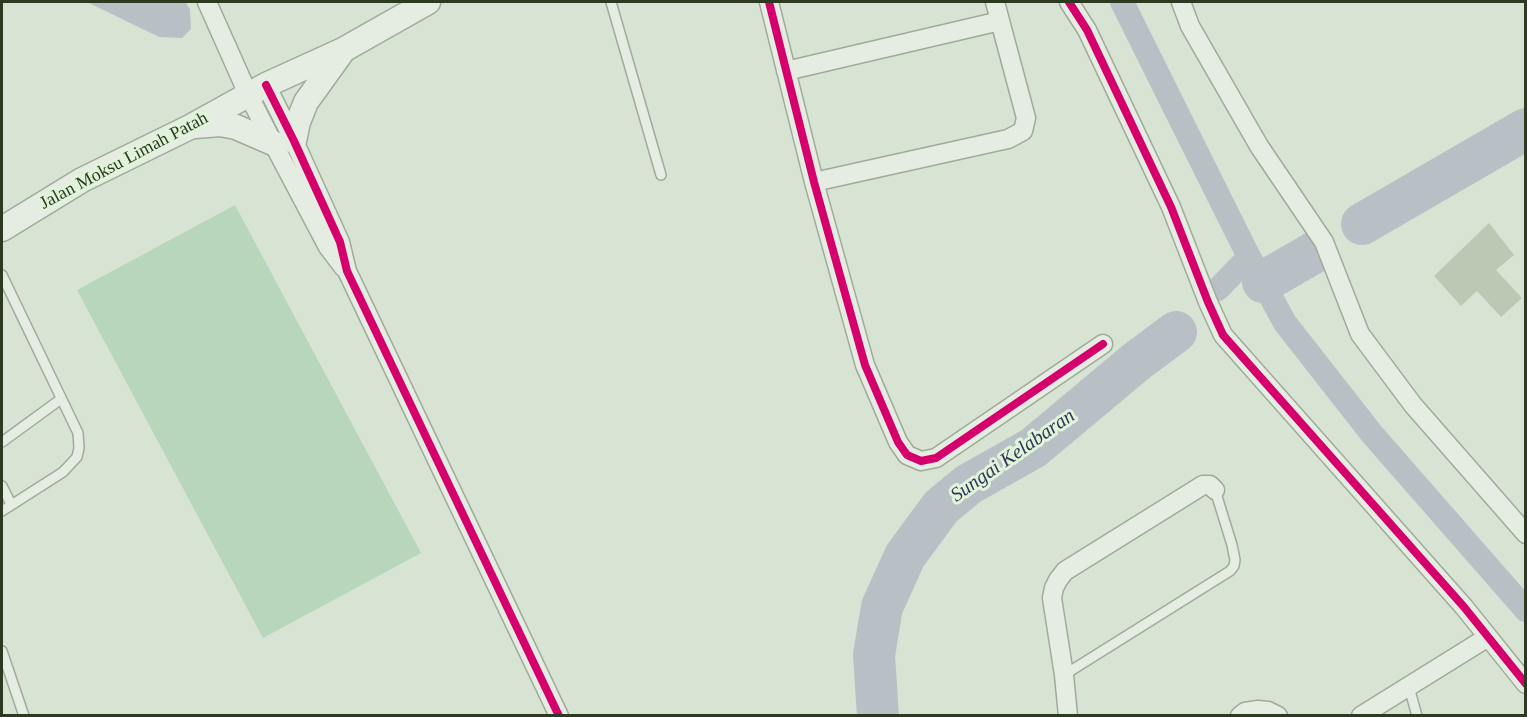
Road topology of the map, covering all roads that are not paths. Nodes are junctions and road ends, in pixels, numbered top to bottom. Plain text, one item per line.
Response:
1 (207, 2) edge
2 (428, 2) edge
3 (611, 2) edge
4 (769, 2) edge
5 (995, 2) edge
6 (1069, 2) edge
7 (1181, 2) edge
8 (1000, 21) junction
9 (343, 50) junction
10 (786, 71) junction
11 (257, 90) junction
12 (190, 127) junction
13 (284, 142) junction
14 (661, 175) dead end
15 (814, 182) junction
16 (2, 229) edge
17 (2, 275) edge
18 (1103, 344) dead end
19 (61, 399) junction
20 (2, 442) edge
21 (2, 486) edge
22 (1215, 490) joint
23 (11, 504) junction
24 (2, 511) edge
25 (1526, 534) edge
26 (1488, 637) junction
27 (2, 651) edge
28 (1064, 675) junction
29 (1526, 684) edge
30 (1409, 687) junction
31 (24, 716) edge
32 (559, 716) edge
33 (1068, 716) edge
34 (1240, 716) edge
35 (1278, 716) edge
36 (1361, 716) edge
37 (1417, 716) edge

1 - 11 street
2 - 9 street, Jalan Moksu Limah Patah
3 - 14 lane
4 - 10 street
5 - 8 street
6 - 26 street
7 - 25 street
8 - 10 street
8 - 15 street
9 - 11 street, Jalan Moksu Limah Patah
9 - 13 street
10 - 15 street
11 - 12 street, Jalan Moksu Limah Patah
11 - 13 street
12 - 13 street
12 - 16 street, Jalan Moksu Limah Patah
13 - 32 street
15 - 18 street
17 - 19 lane
19 - 20 lane
19 - 23 lane
21 - 23 lane
22 - 28 lane
22 - 28 street
23 - 24 lane
26 - 29 street
26 - 30 street
27 - 31 lane
28 - 33 street
30 - 36 street
30 - 37 lane
34 - 35 street

